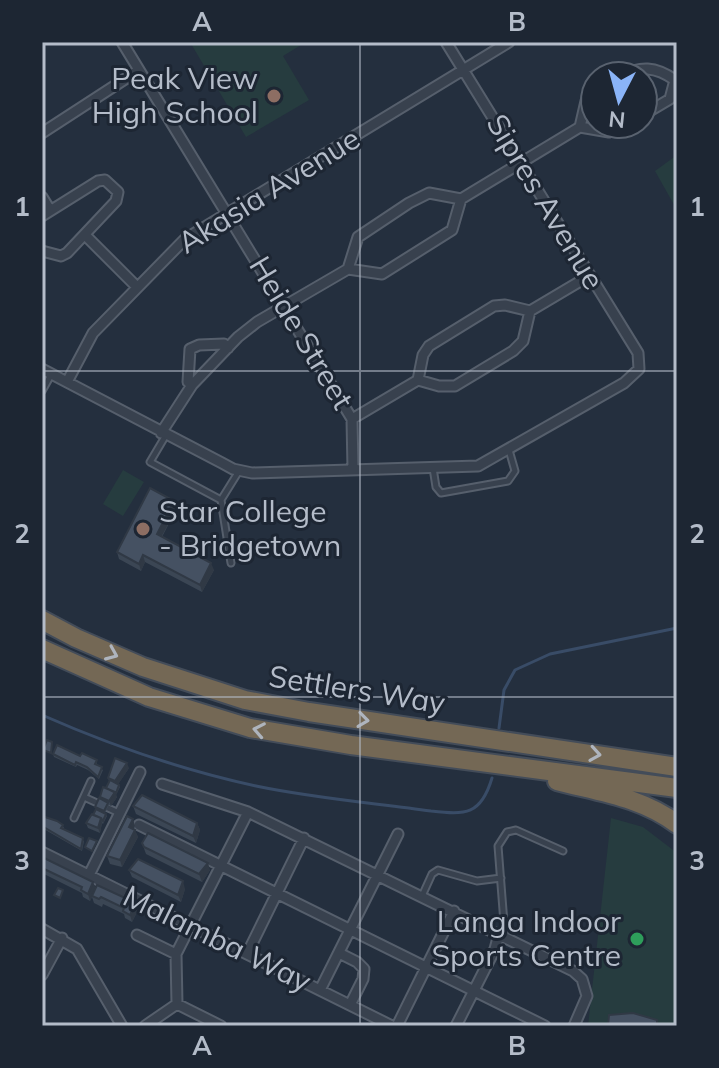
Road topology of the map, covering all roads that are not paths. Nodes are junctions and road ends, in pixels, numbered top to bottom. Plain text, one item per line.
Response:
1 (122, 42) edge
2 (446, 42) edge
3 (509, 42) edge
4 (464, 68) junction
5 (139, 70) junction
6 (676, 80) edge
7 (659, 106) edge
8 (579, 128) edge
9 (42, 133) edge
10 (521, 162) junction
11 (42, 197) edge
12 (461, 199) junction
13 (46, 213) edge
14 (229, 213) junction
15 (86, 236) junction
16 (42, 251) edge
17 (348, 269) junction
18 (589, 276) junction
19 (137, 287) junction
20 (284, 305) junction
21 (530, 311) junction
22 (228, 348) junction
23 (47, 371) edge
24 (418, 380) junction
25 (67, 382) junction
26 (192, 385) junction
27 (42, 391) edge
28 (352, 419) junction
29 (163, 434) junction
30 (509, 450) junction
31 (433, 468) junction
32 (353, 469) junction
33 (239, 471) junction
34 (221, 500) junction
35 (231, 563) dead end
36 (42, 620) edge
37 (42, 649) edge
38 (524, 766) junction
39 (677, 767) edge
40 (140, 772) dead end
41 (91, 781) dead end
42 (162, 784) dead end
43 (677, 788) edge
44 (84, 797) junction
45 (248, 812) junction
46 (120, 814) junction
47 (74, 818) dead end
48 (677, 824) edge
49 (139, 825) dead end
50 (398, 834) dead end
51 (304, 838) junction
52 (563, 851) dead end
53 (42, 852) edge
54 (221, 866) junction
55 (89, 875) junction
56 (378, 875) junction
57 (501, 878) junction
58 (277, 894) junction
59 (422, 896) junction
60 (454, 911) junction
61 (190, 926) junction
62 (42, 929) edge
63 (350, 930) junction
64 (137, 935) dead end
65 (502, 936) junction
66 (62, 938) junction
67 (339, 953) junction
68 (176, 954) junction
69 (247, 954) junction
70 (426, 967) junction
71 (42, 975) edge
72 (320, 990) junction
73 (475, 991) junction
74 (177, 1004) junction
75 (350, 1005) junction
76 (122, 1026) edge
77 (145, 1026) edge
78 (221, 1026) edge
79 (394, 1026) edge
80 (456, 1026) edge
81 (545, 1026) edge
82 (574, 1026) edge

1 - 5 street, Heide Street
2 - 4 street, Sipres Avenue
3 - 4 street, Akasia Avenue
4 - 10 street, Sipres Avenue
4 - 14 street, Akasia Avenue
5 - 9 street
5 - 14 street, Heide Street
6 - 7 street
8 - 10 street
10 - 12 street
10 - 18 street, Sipres Avenue
11 - 13 street
12 - 17 street
12 - 17 street
13 - 15 street
14 - 19 street, Akasia Avenue
14 - 20 street, Heide Street
15 - 16 street
15 - 19 street
17 - 20 street
18 - 21 street
18 - 30 street, Sipres Avenue
19 - 25 street, Akasia Avenue
20 - 22 street
20 - 28 street, Heide Street
21 - 24 street
21 - 24 street
22 - 26 street
22 - 26 street
23 - 25 street
23 - 27 lane
24 - 28 street
25 - 29 street
26 - 29 street
28 - 32 street, Heide Street
29 - 33 street
29 - 34 lane
30 - 31 street
30 - 31 lane
31 - 32 street
32 - 33 street
33 - 34 lane
34 - 35 lane
36 -> 39 highway, Settlers Way
38 -> 37 highway, Settlers Way
38 - 43 highway, Settlers Way
38 - 48 highway
40 - 46 street
41 - 44 lane
42 - 45 street
44 - 46 lane
44 - 47 lane
45 - 51 street
45 - 54 street
46 - 55 street
49 - 54 street
50 - 56 street
51 - 56 street
51 - 58 street
52 - 57 lane
53 - 55 street, Malamba Way
54 - 58 street
54 - 61 street
55 - 61 street, Malamba Way
56 - 59 street
56 - 63 street
57 - 59 lane
57 - 65 lane
58 - 63 street
58 - 69 street
59 - 60 street
60 - 65 street
60 - 70 street
61 - 68 street
61 - 69 street, Malamba Way
62 - 66 street
63 - 67 street
63 - 70 street
64 - 68 street
65 - 73 street
65 - 82 street
66 - 71 street
66 - 76 street
67 - 72 street
67 - 75 street
68 - 74 street
69 - 72 street, Malamba Way
70 - 73 street
70 - 79 street
72 - 75 street, Malamba Way
73 - 80 street
73 - 81 street
74 - 77 street
74 - 78 street
75 - 79 street, Malamba Way

